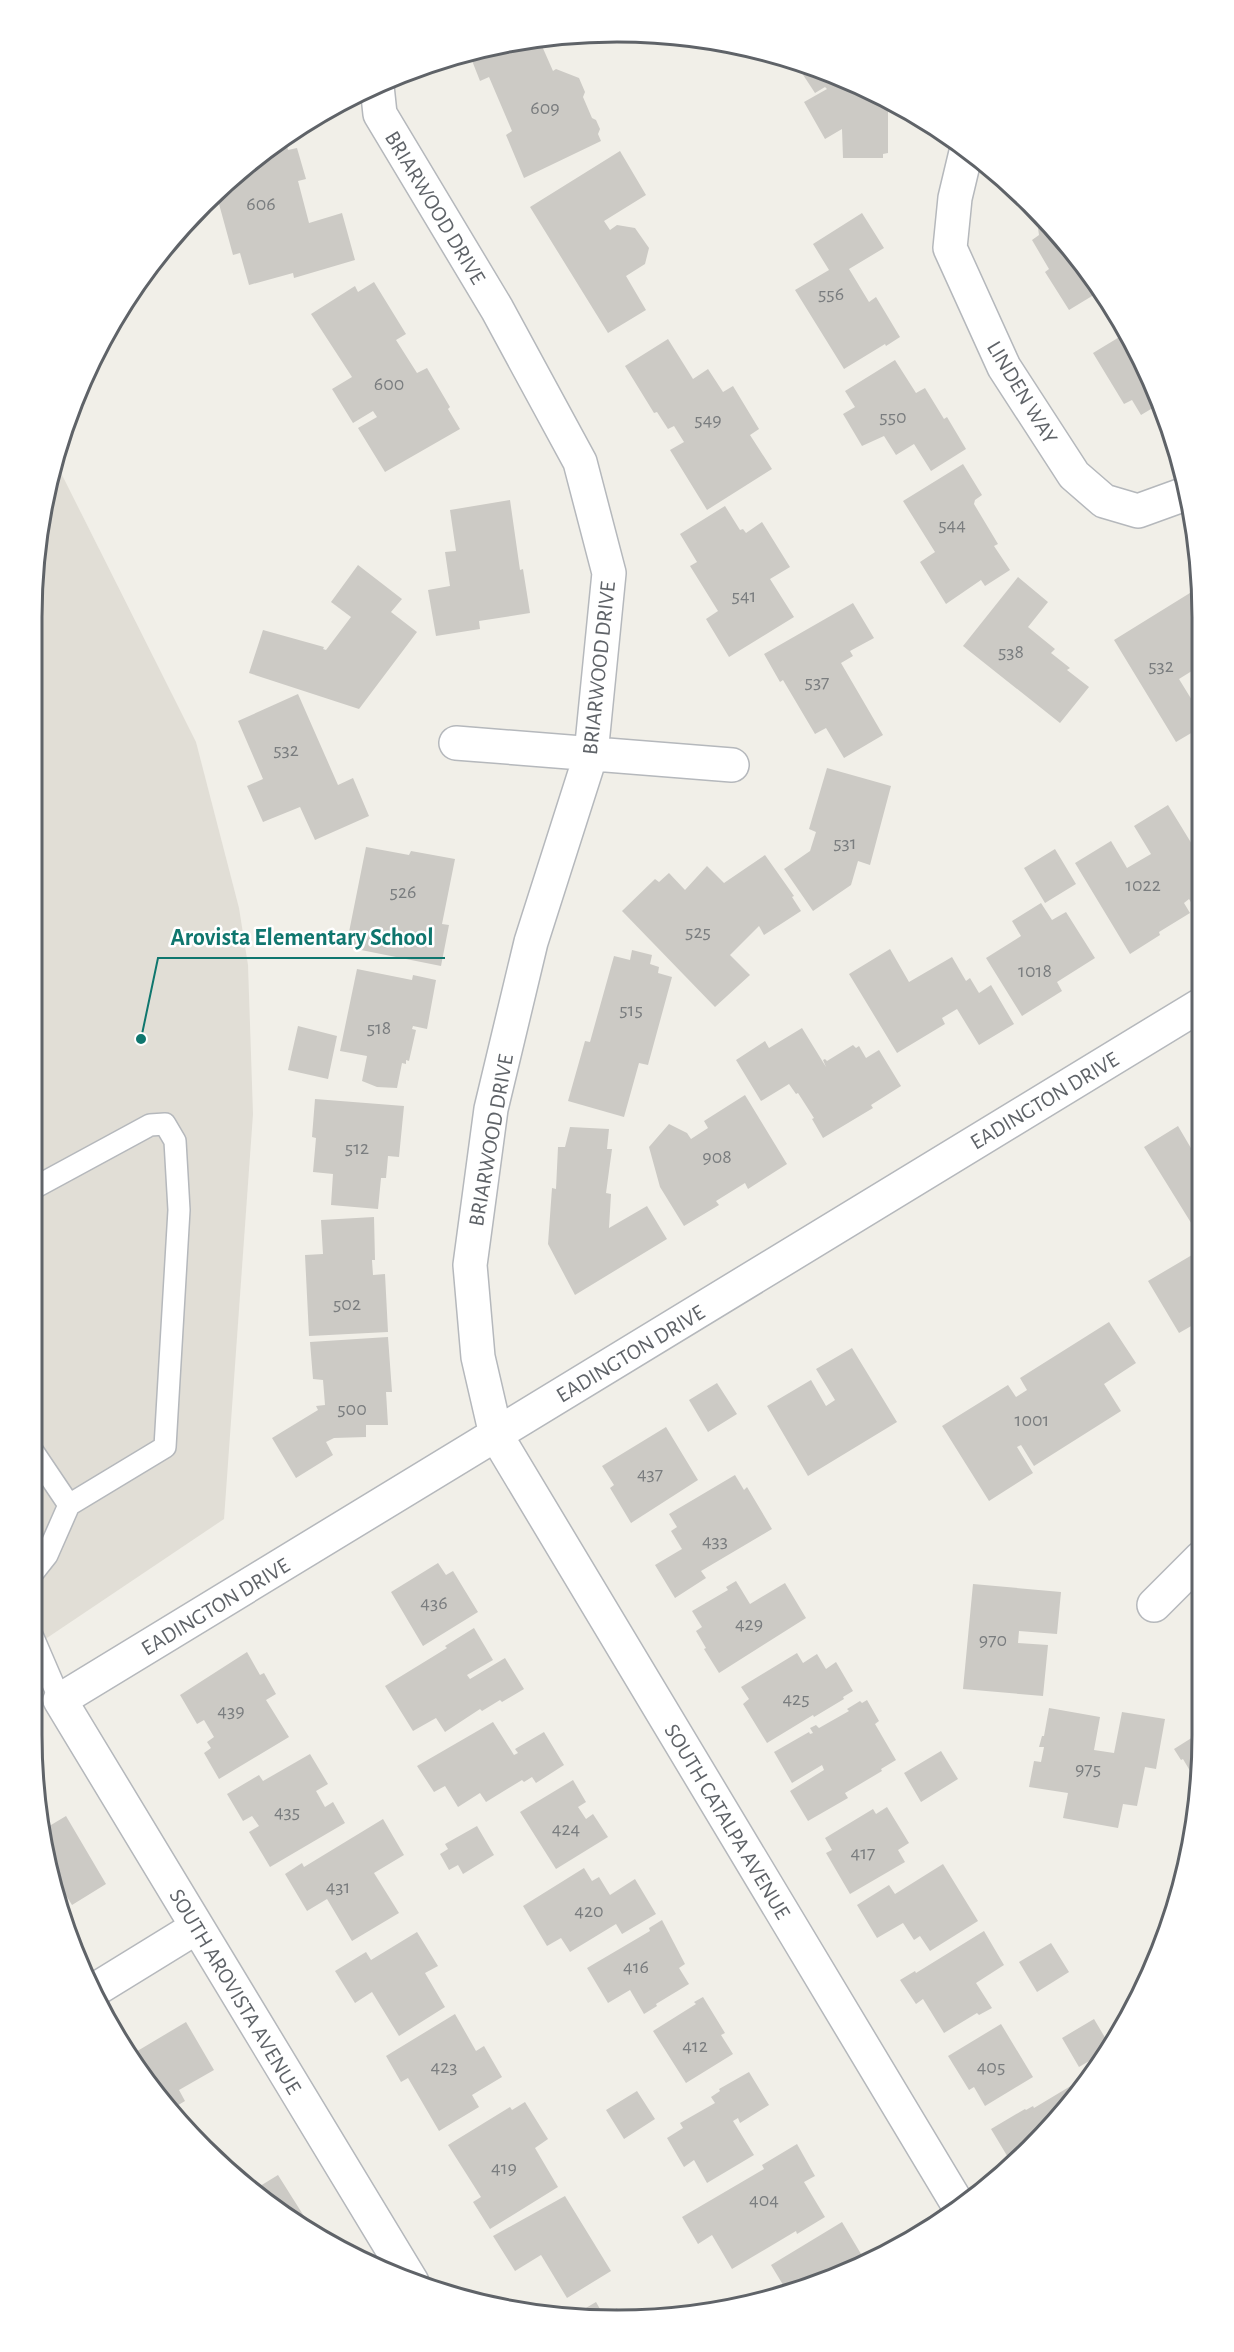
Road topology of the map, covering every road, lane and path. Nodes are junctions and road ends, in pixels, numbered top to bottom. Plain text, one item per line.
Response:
1 (378, 94) edge
2 (964, 159) edge
3 (1179, 496) edge
4 (456, 743) dead end
5 (591, 754) junction
6 (732, 765) dead end
7 (1192, 1010) edge
8 (42, 1184) edge
9 (496, 1435) junction
10 (42, 1465) edge
11 (69, 1505) junction
12 (42, 1561) edge
13 (1192, 1567) edge
14 (1154, 1605) dead end
15 (42, 1658) edge
16 (60, 1700) junction
17 (197, 1927) junction
18 (100, 1987) edge
19 (955, 2200) edge
20 (400, 2267) edge

1 - 5 street, BRIARWOOD DRIVE
2 - 3 street, LINDEN WAY
4 - 5 street
5 - 6 street
5 - 9 street, BRIARWOOD DRIVE
7 - 9 street, EADINGTON DRIVE
8 - 11 lane
9 - 16 street, EADINGTON DRIVE
9 - 19 street, SOUTH CATALPA AVENUE
10 - 11 lane
11 - 12 lane
13 - 14 street
15 - 16 lane
16 - 17 street, SOUTH AROVISTA AVENUE
17 - 18 street
17 - 20 street, SOUTH AROVISTA AVENUE

